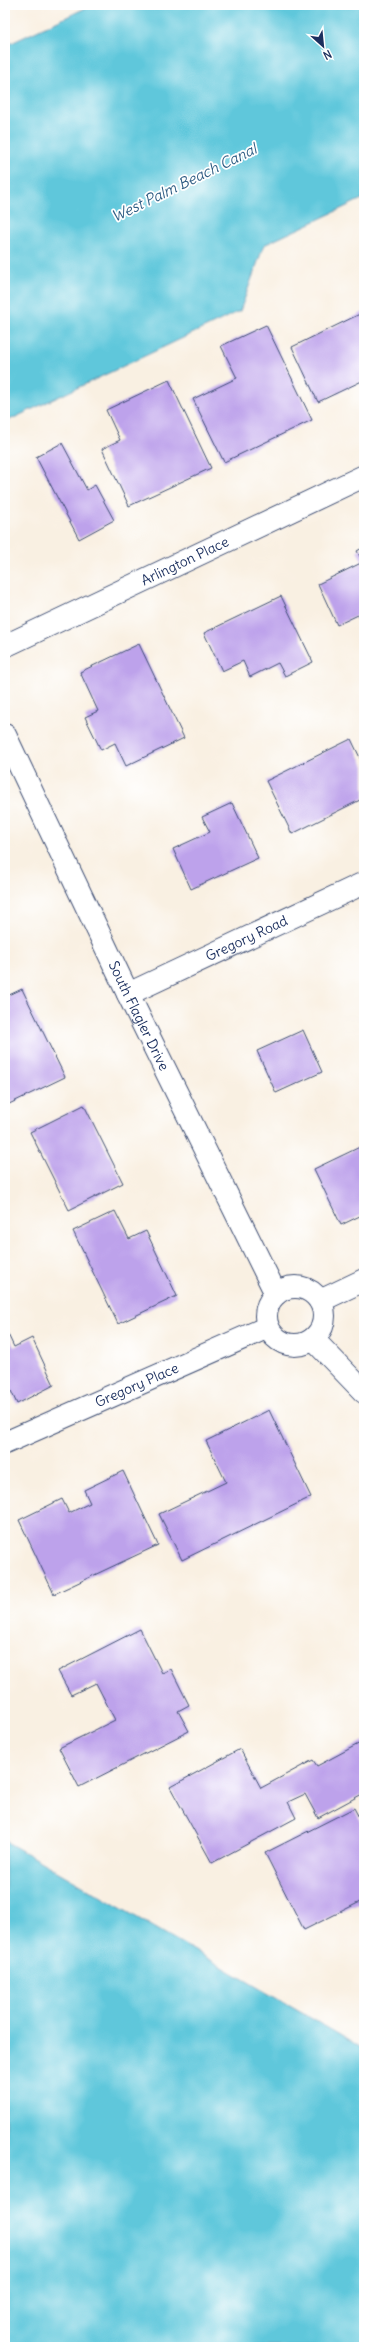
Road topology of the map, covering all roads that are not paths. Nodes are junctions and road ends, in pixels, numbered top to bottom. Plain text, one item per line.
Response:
1 (364, 476) edge
2 (5, 646) edge
3 (5, 735) edge
4 (364, 883) edge
5 (128, 994) junction
6 (364, 1280) edge
7 (276, 1294) junction
8 (320, 1301) junction
9 (268, 1327) junction
10 (313, 1339) junction
11 (364, 1392) edge
12 (5, 1443) edge

1 - 2 street, Arlington Place
3 - 5 street, South Flagler Drive
4 - 5 street, Gregory Road
5 - 7 street, South Flagler Drive
6 - 8 street
7 - 8 street
7 - 9 street
8 - 10 street
9 - 10 street
9 - 12 street, Gregory Place
10 - 11 street

